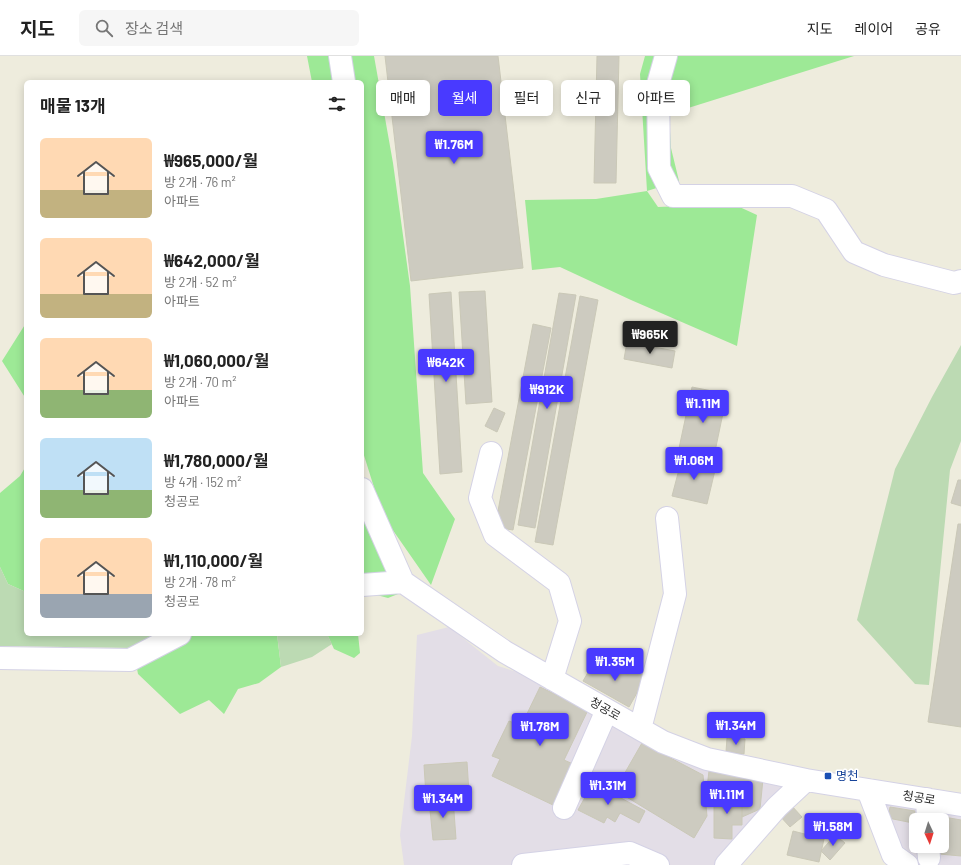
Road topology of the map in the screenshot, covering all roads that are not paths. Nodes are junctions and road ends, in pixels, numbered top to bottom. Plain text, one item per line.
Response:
1 (340, 56) edge
2 (666, 56) edge
3 (344, 80) edge
4 (961, 281) edge
5 (491, 453) dead end
6 (364, 493) edge
7 (667, 518) dead end
8 (404, 582) junction
9 (364, 585) edge
10 (176, 636) edge
11 (0, 658) edge
12 (552, 679) junction
13 (607, 710) junction
14 (640, 729) junction
15 (806, 780) junction
16 (868, 790) junction
17 (961, 805) edge
18 (564, 808) dead end
19 (927, 810) edge
20 (897, 862) edge
21 (523, 865) edge
22 (658, 865) edge
23 (726, 865) edge

1 - 3 street
2 - 4 street
5 - 12 street
6 - 8 street
7 - 14 street
8 - 9 street
8 - 12 street, 청공로
10 - 11 street
12 - 13 street, 청공로
13 - 14 street, 청공로
13 - 18 street
14 - 15 street, 청공로
15 - 16 street, 청공로
15 - 23 street
16 - 19 street, 청공로
16 - 20 street
17 - 19 street, 청공로
21 - 22 street

